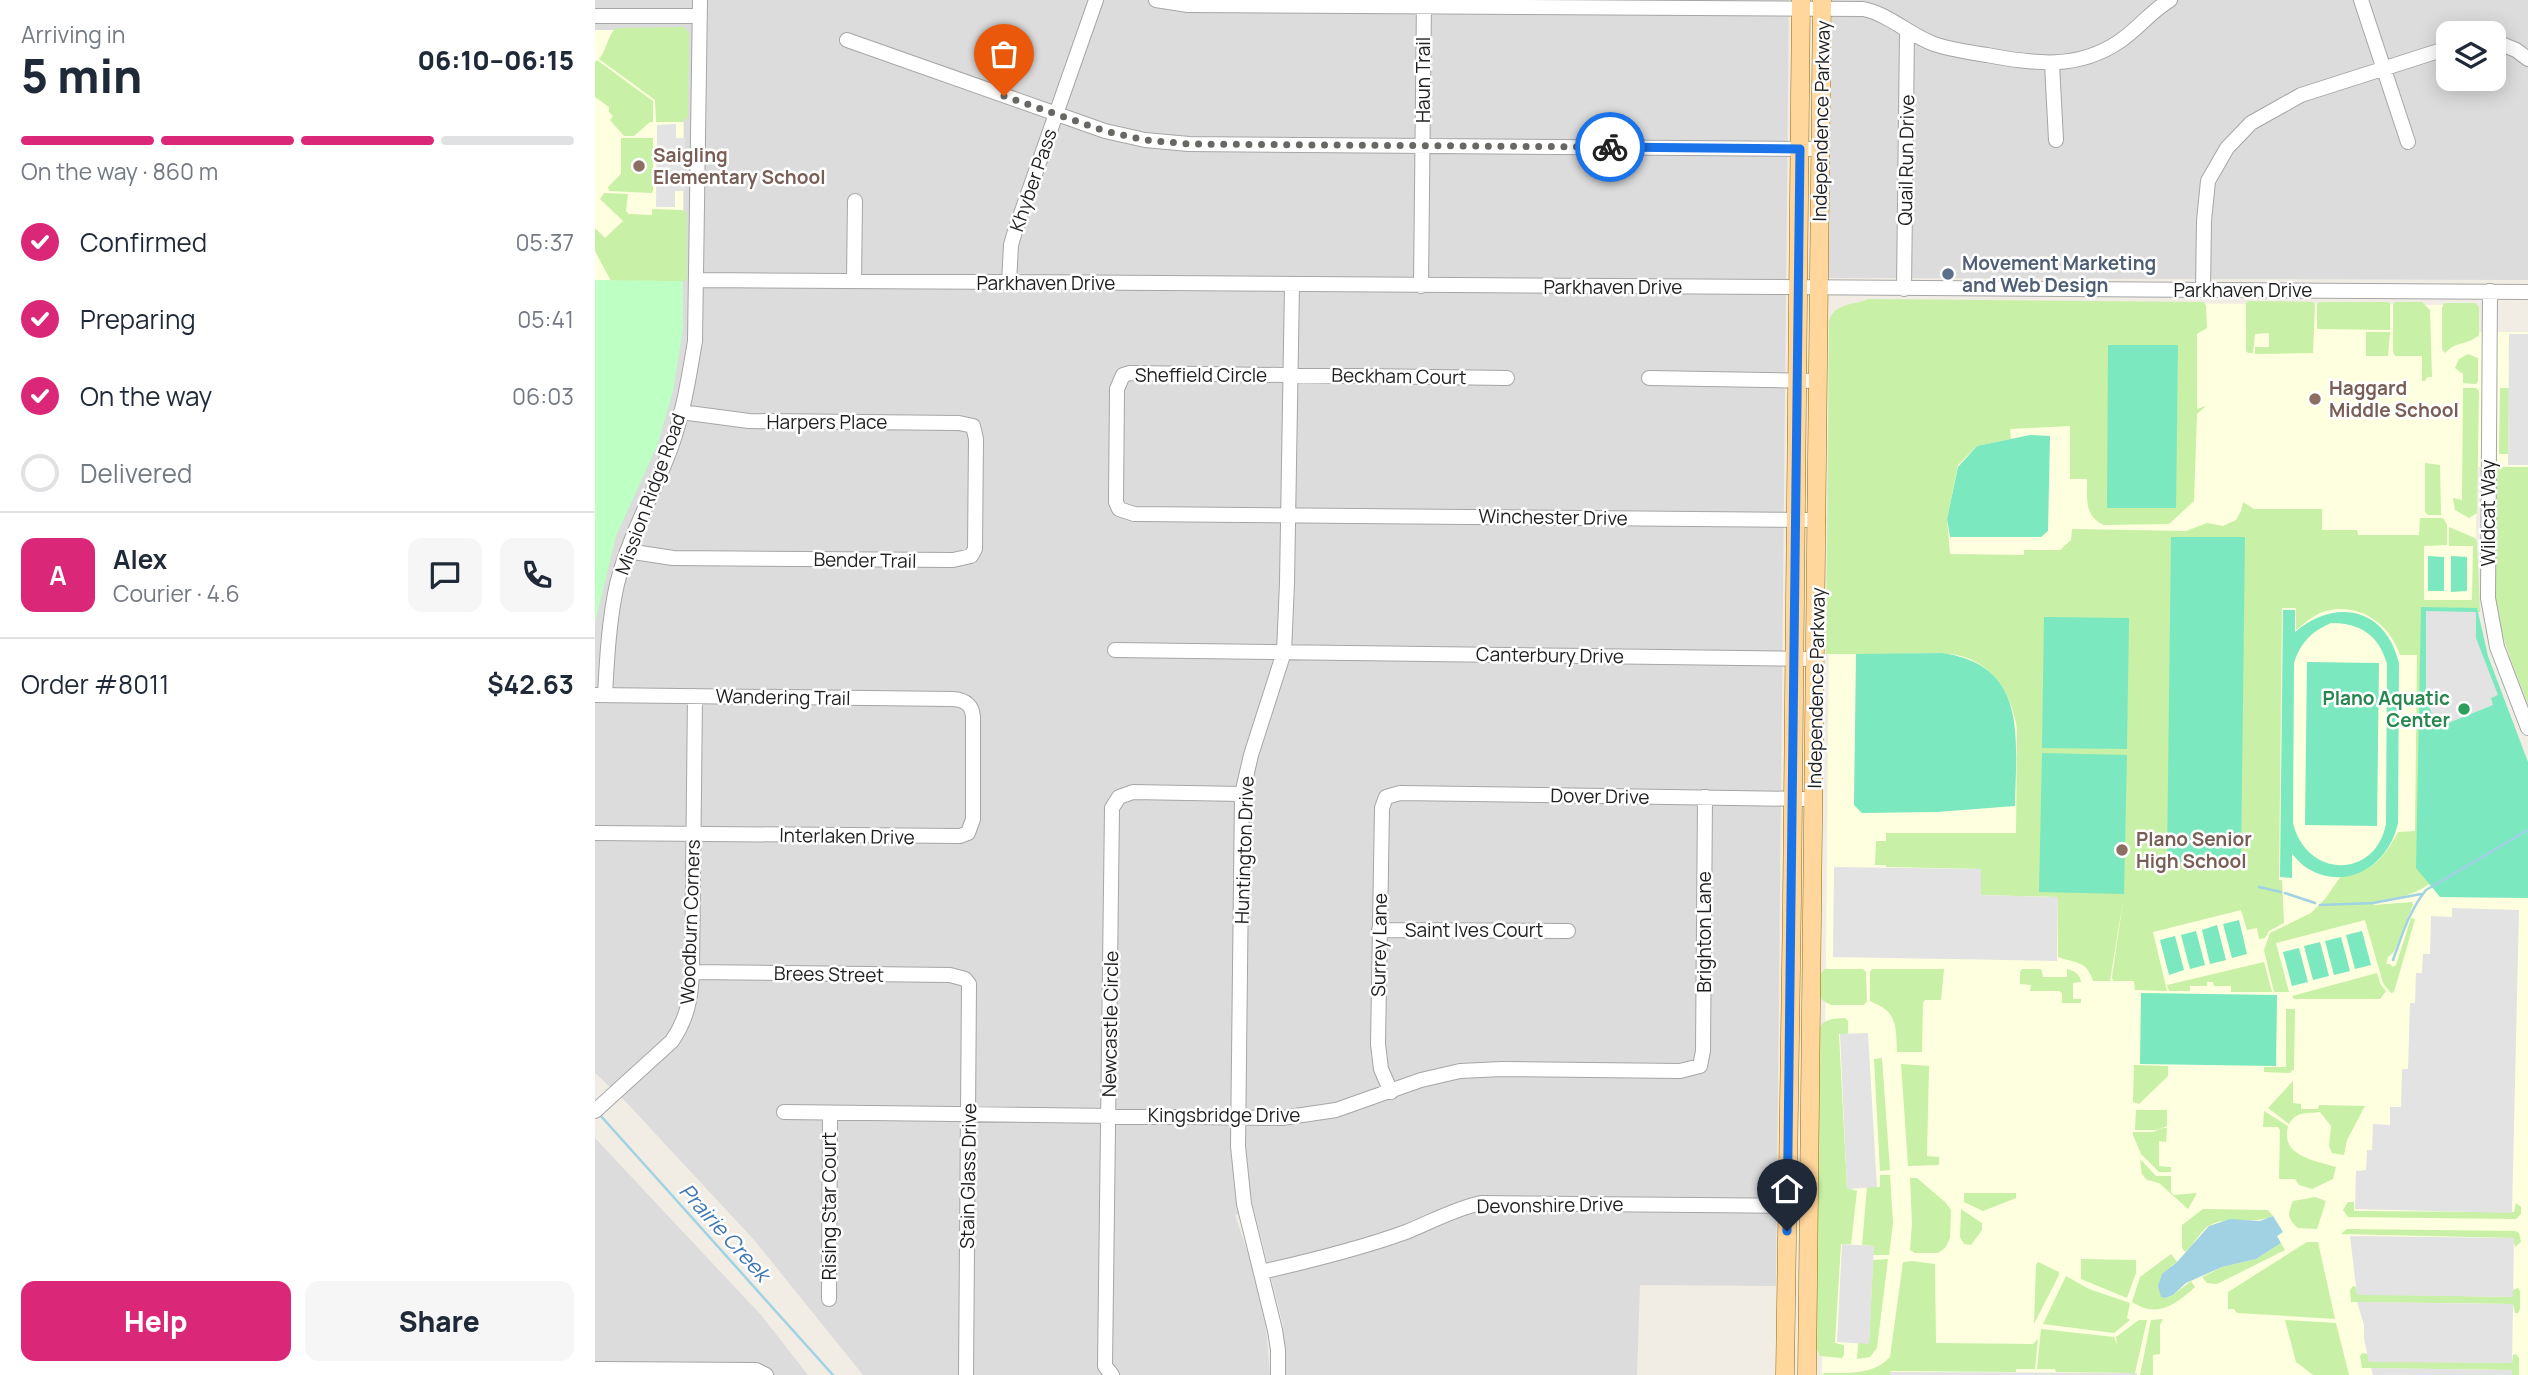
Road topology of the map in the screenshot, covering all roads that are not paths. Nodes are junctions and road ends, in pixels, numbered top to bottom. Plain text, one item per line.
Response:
1 (700, 0) edge
2 (1096, 0) edge
3 (1156, 0) edge
4 (2169, 0) edge
5 (2361, 0) edge
6 (1424, 4) edge
7 (1801, 5) edge
8 (1822, 5) edge
9 (595, 16) edge
10 (700, 16) junction
11 (1907, 31) junction
12 (847, 40) dead end
13 (2506, 46) edge
14 (2436, 52) edge
15 (2528, 59) edge
16 (2052, 64) junction
17 (2383, 70) junction
18 (1057, 114) junction
19 (2056, 140) dead end
20 (2408, 142) dead end
21 (1423, 146) junction
22 (1800, 149) junction
23 (1820, 149) junction
24 (855, 201) dead end
25 (698, 280) junction
26 (854, 282) junction
27 (1009, 283) junction
28 (1292, 285) junction
29 (1421, 286) junction
30 (1798, 288) junction
31 (1819, 288) junction
32 (1904, 289) junction
33 (2203, 290) junction
34 (2490, 291) junction
35 (2528, 292) edge
36 (1290, 375) junction
37 (1507, 378) dead end
38 (1649, 378) dead end
39 (1797, 380) junction
40 (1818, 381) junction
41 (681, 412) junction
42 (973, 426) joint
43 (1288, 514) junction
44 (1796, 520) junction
45 (1818, 520) junction
46 (627, 551) junction
47 (1115, 650) dead end
48 (1284, 652) junction
49 (1794, 658) junction
50 (1816, 659) junction
51 (600, 695) edge
52 (695, 696) junction
53 (969, 704) joint
54 (2528, 728) edge
55 (1243, 794) junction
56 (1386, 797) joint
57 (1705, 797) junction
58 (1792, 799) junction
59 (1814, 799) junction
60 (595, 833) edge
61 (694, 835) junction
62 (1379, 930) junction
63 (1568, 931) dead end
64 (692, 972) junction
65 (965, 979) joint
66 (1700, 1066) joint
67 (1391, 1092) junction
68 (595, 1111) edge
69 (784, 1112) dead end
70 (830, 1113) junction
71 (969, 1114) junction
72 (1109, 1116) junction
73 (1238, 1118) junction
74 (1787, 1206) junction
75 (1808, 1206) junction
76 (1261, 1272) junction
77 (829, 1299) dead end
78 (595, 1368) edge
79 (1785, 1370) edge
80 (1807, 1370) edge
81 (767, 1375) edge
82 (966, 1375) edge
83 (1112, 1375) edge
84 (1278, 1375) edge

1 - 10 street, Mission Ridge Road
2 - 18 street, Khyber Pass
3 - 6 street
4 - 16 street
5 - 17 street
6 - 7 street
6 - 21 street, Haun Trail
7 - 8 street
7 - 22 main road, Independence Parkway
8 - 11 street
8 - 23 main road, Independence Parkway
9 - 10 street
10 - 25 street, Mission Ridge Road
11 - 16 street
11 - 32 street, Quail Run Drive
12 - 18 street
13 - 15 street
14 - 17 street
16 - 19 street
17 - 20 street
17 - 33 street
18 - 21 street
18 - 27 street, Khyber Pass
21 - 22 street
21 - 29 street, Haun Trail
22 - 23 street
22 - 30 main road, Independence Parkway
23 - 31 main road, Independence Parkway
24 - 26 street
25 - 26 street, Parkhaven Drive
25 - 41 street, Mission Ridge Road
26 - 27 street, Parkhaven Drive
27 - 28 street, Parkhaven Drive
28 - 29 street, Parkhaven Drive
28 - 36 street, Huntington Drive
29 - 30 street, Parkhaven Drive
30 - 31 street, Parkhaven Drive
30 - 39 main road, Independence Parkway
31 - 32 street, Parkhaven Drive
31 - 40 main road, Independence Parkway
32 - 33 street, Parkhaven Drive
33 - 34 street, Parkhaven Drive
34 - 35 street, Parkhaven Drive
34 - 54 street, Wildcat Way
36 - 37 street, Beckham Court
36 - 43 street, Huntington Drive
36 - 43 street, Sheffield Circle
38 - 39 street
39 - 40 street
39 - 44 main road, Independence Parkway
40 - 45 main road, Independence Parkway
41 - 42 street, Harpers Place
41 - 46 street, Mission Ridge Road
42 - 46 street, Bender Trail
43 - 44 street, Winchester Drive
43 - 48 street, Huntington Drive
44 - 45 street, Winchester Drive
44 - 49 main road, Independence Parkway
45 - 50 main road, Independence Parkway
46 - 51 street, Mission Ridge Road
47 - 48 street, Canterbury Drive
48 - 49 street, Canterbury Drive
48 - 55 street, Huntington Drive
49 - 50 street, Canterbury Drive
49 - 58 main road, Independence Parkway
50 - 59 main road, Independence Parkway
51 - 52 street, Wandering Trail
52 - 53 street, Wandering Trail
52 - 61 street, Woodburn Corners
53 - 61 street, Interlaken Drive
55 - 72 street, Newcastle Circle
55 - 73 street, Huntington Drive
56 - 57 street, Dover Drive
56 - 62 street, Surrey Lane
57 - 58 street, Dover Drive
57 - 66 street, Brighton Lane
58 - 59 street, Dover Drive
58 - 74 main road, Independence Parkway
59 - 75 main road, Independence Parkway
60 - 61 street, Interlaken Drive
61 - 64 street, Woodburn Corners
62 - 63 street, Saint Ives Court
62 - 67 street, Surrey Lane
64 - 65 street, Brees Street
64 - 68 street, Woodburn Corners
65 - 71 street, Stain Glass Drive
66 - 67 street, Kingsbridge Drive
67 - 73 street, Kingsbridge Drive
69 - 70 street, Kingsbridge Drive
70 - 71 street, Kingsbridge Drive
70 - 77 street, Rising Star Court
71 - 72 street, Kingsbridge Drive
71 - 82 street, Stain Glass Drive
72 - 73 street, Kingsbridge Drive
72 - 83 street, Newcastle Circle
73 - 76 street, Huntington Drive
74 - 75 street, Devonshire Drive
74 - 76 street, Devonshire Drive
74 - 79 main road, Independence Parkway
75 - 80 main road, Independence Parkway
76 - 84 street, Huntington Drive
78 - 81 street
79 - 80 main road

